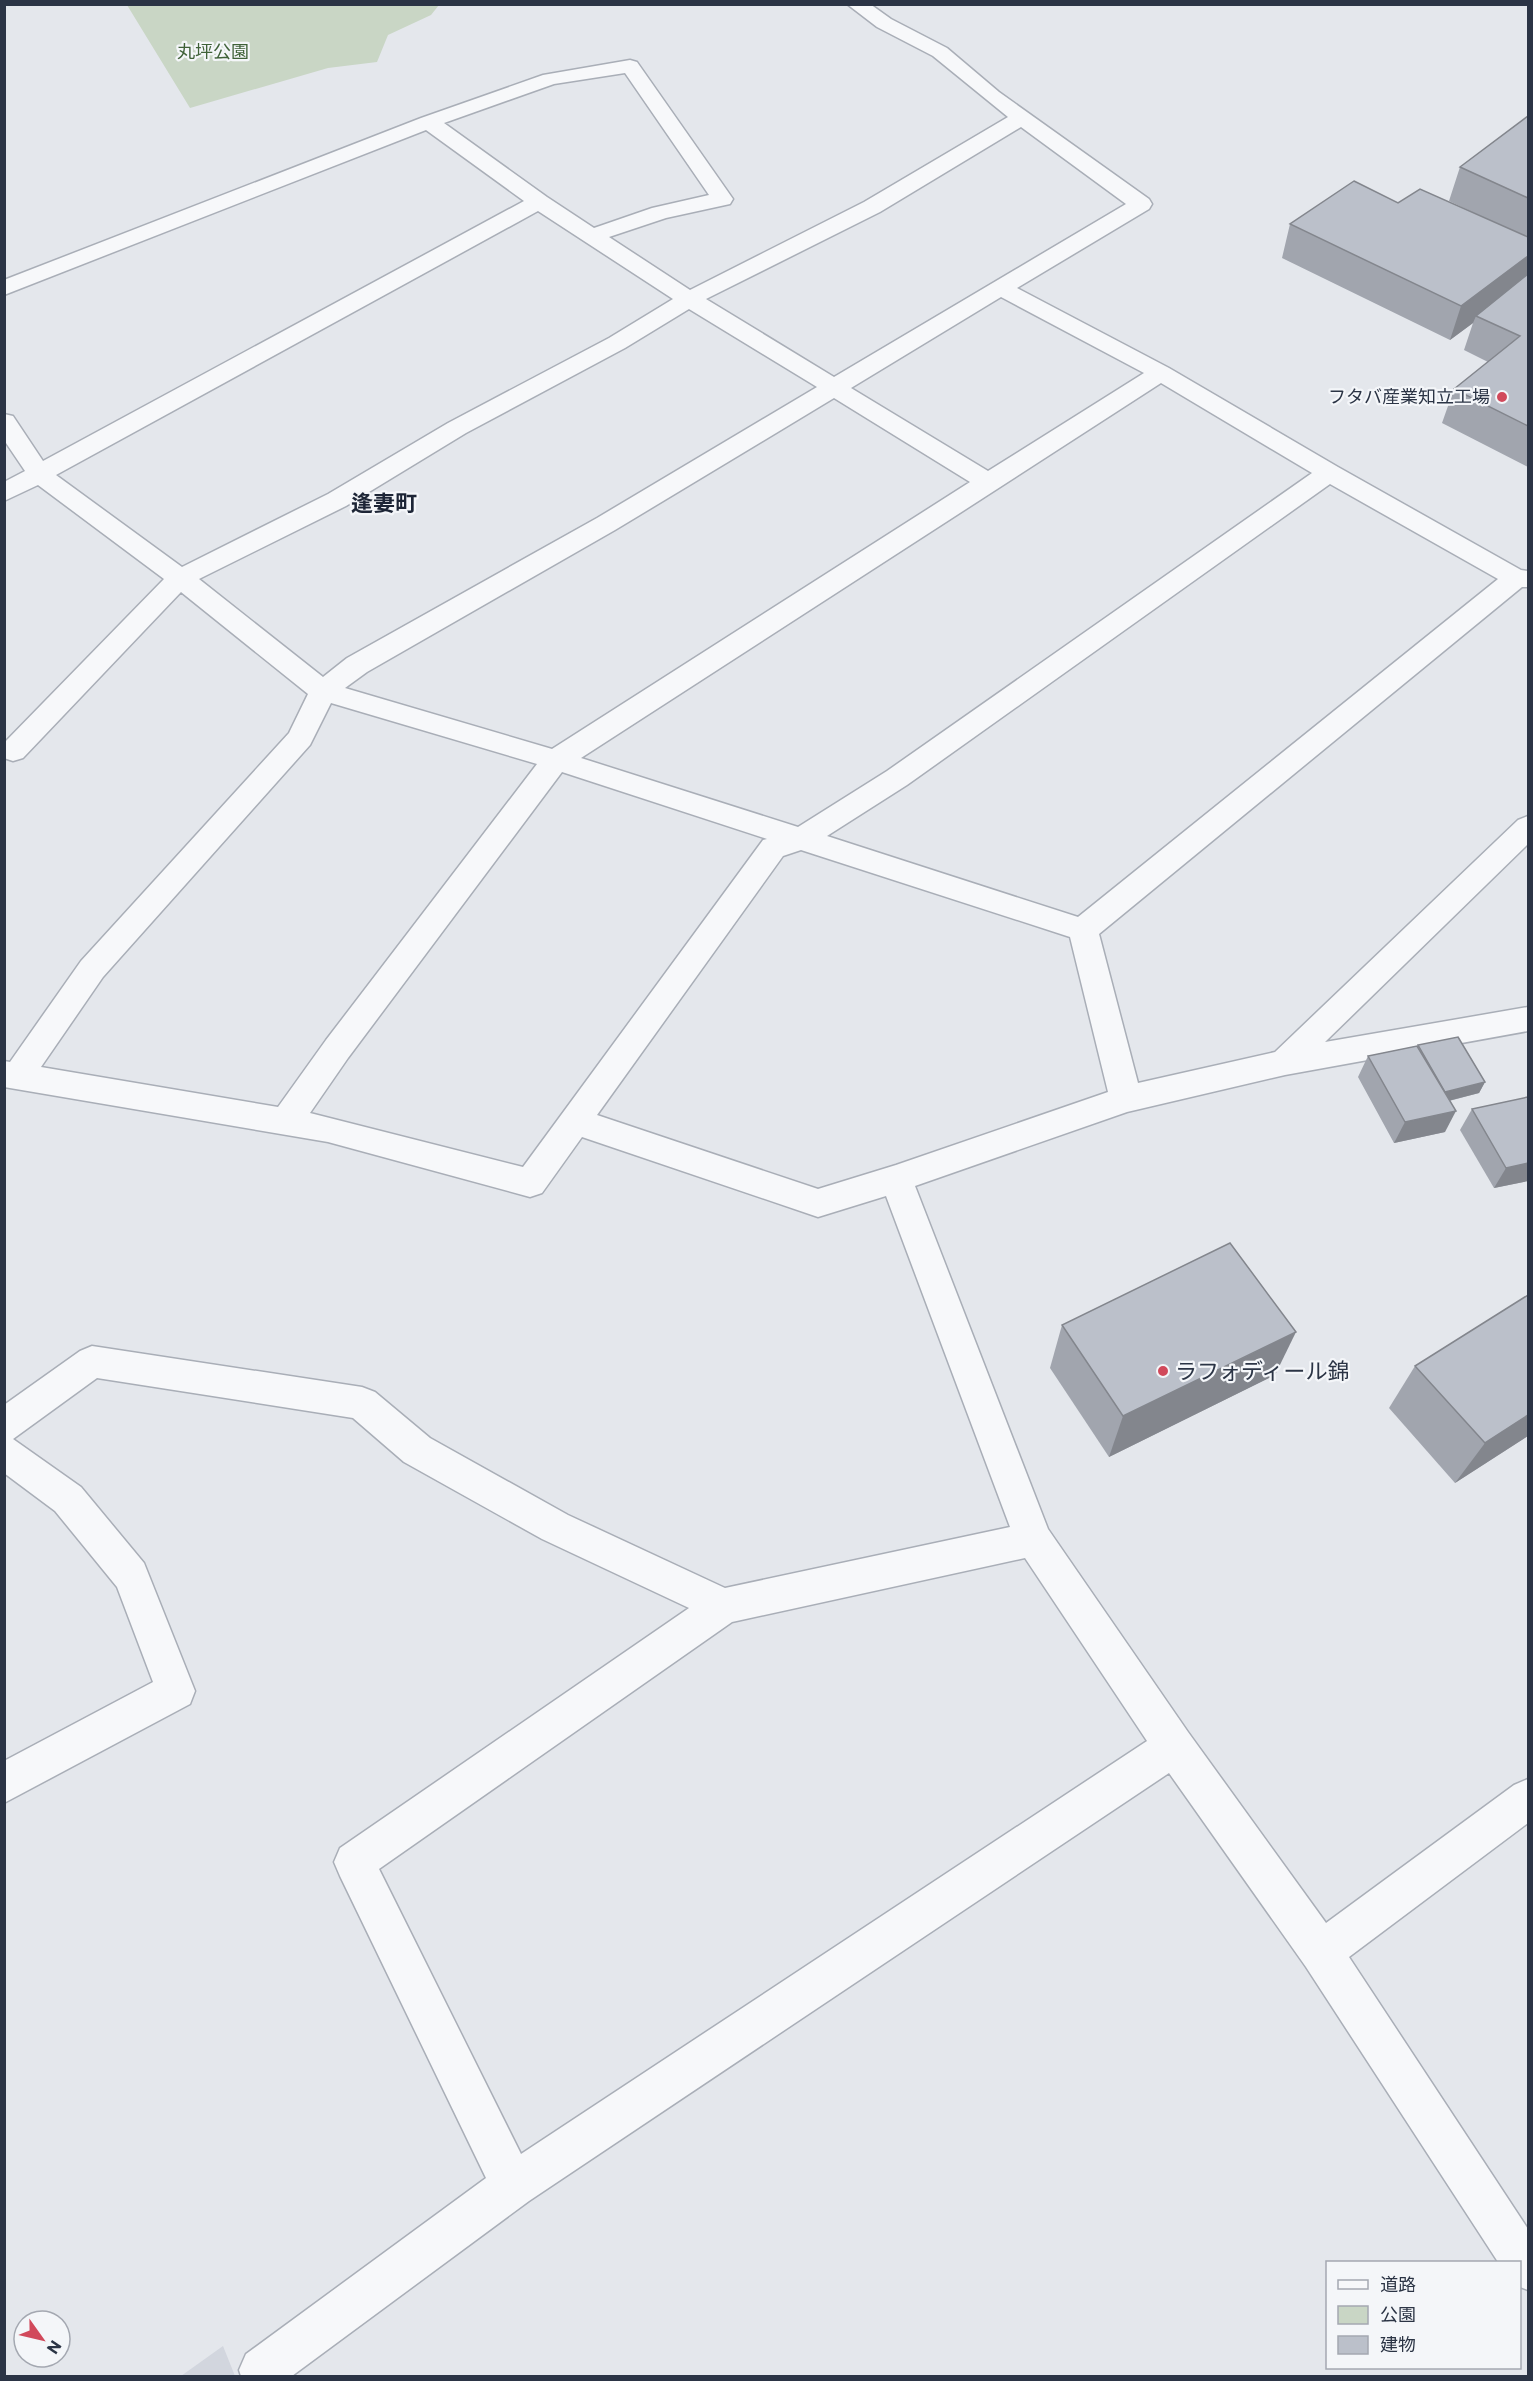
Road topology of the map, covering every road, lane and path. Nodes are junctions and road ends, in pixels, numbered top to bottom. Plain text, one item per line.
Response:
1 (856, 4) edge
2 (1021, 118) junction
3 (428, 122) junction
4 (539, 202) junction
5 (591, 236) junction
6 (4, 288) edge
7 (1000, 288) junction
8 (689, 299) junction
9 (1161, 373) junction
10 (835, 387) junction
11 (4, 421) edge
12 (1329, 473) junction
13 (39, 474) junction
14 (988, 482) junction
15 (4, 493) edge
16 (180, 578) junction
17 (1522, 578) edge
18 (323, 691) junction
19 (7, 754) edge
20 (556, 760) junction
21 (1528, 827) edge
22 (801, 839) junction
23 (1083, 930) junction
24 (1528, 1018) edge
25 (1285, 1062) junction
26 (11, 1076) edge
27 (1126, 1099) junction
28 (286, 1122) junction
29 (574, 1122) junction
30 (896, 1179) junction
31 (4, 1426) edge
32 (4, 1452) edge
33 (1034, 1539) junction
34 (724, 1606) junction
35 (1174, 1746) junction
36 (4, 1782) edge
37 (1528, 1799) edge
38 (1321, 1952) junction
39 (513, 2186) junction
40 (1528, 2268) edge
41 (265, 2376) edge

1 - 2 street
2 - 7 street
2 - 8 street
3 - 4 street
3 - 5 street
3 - 6 street
4 - 5 street
4 - 13 street
5 - 8 street
7 - 9 street
7 - 10 street
8 - 10 street
8 - 16 street
9 - 12 street
9 - 14 street
10 - 14 street
10 - 18 street
11 - 13 street
12 - 17 street
12 - 22 street
13 - 15 street
13 - 16 street
14 - 20 street
16 - 18 street
16 - 19 street
17 - 23 street
18 - 20 street
18 - 26 street
20 - 22 street
20 - 28 street
21 - 25 street
22 - 23 street
22 - 29 street
23 - 27 street
24 - 25 street
25 - 27 street
26 - 28 street
27 - 30 street
28 - 29 street
29 - 30 street
30 - 33 street
31 - 34 street
32 - 36 street
33 - 34 street
33 - 35 street
34 - 39 street
35 - 38 street
35 - 39 street
37 - 38 street
38 - 40 street
39 - 41 street

